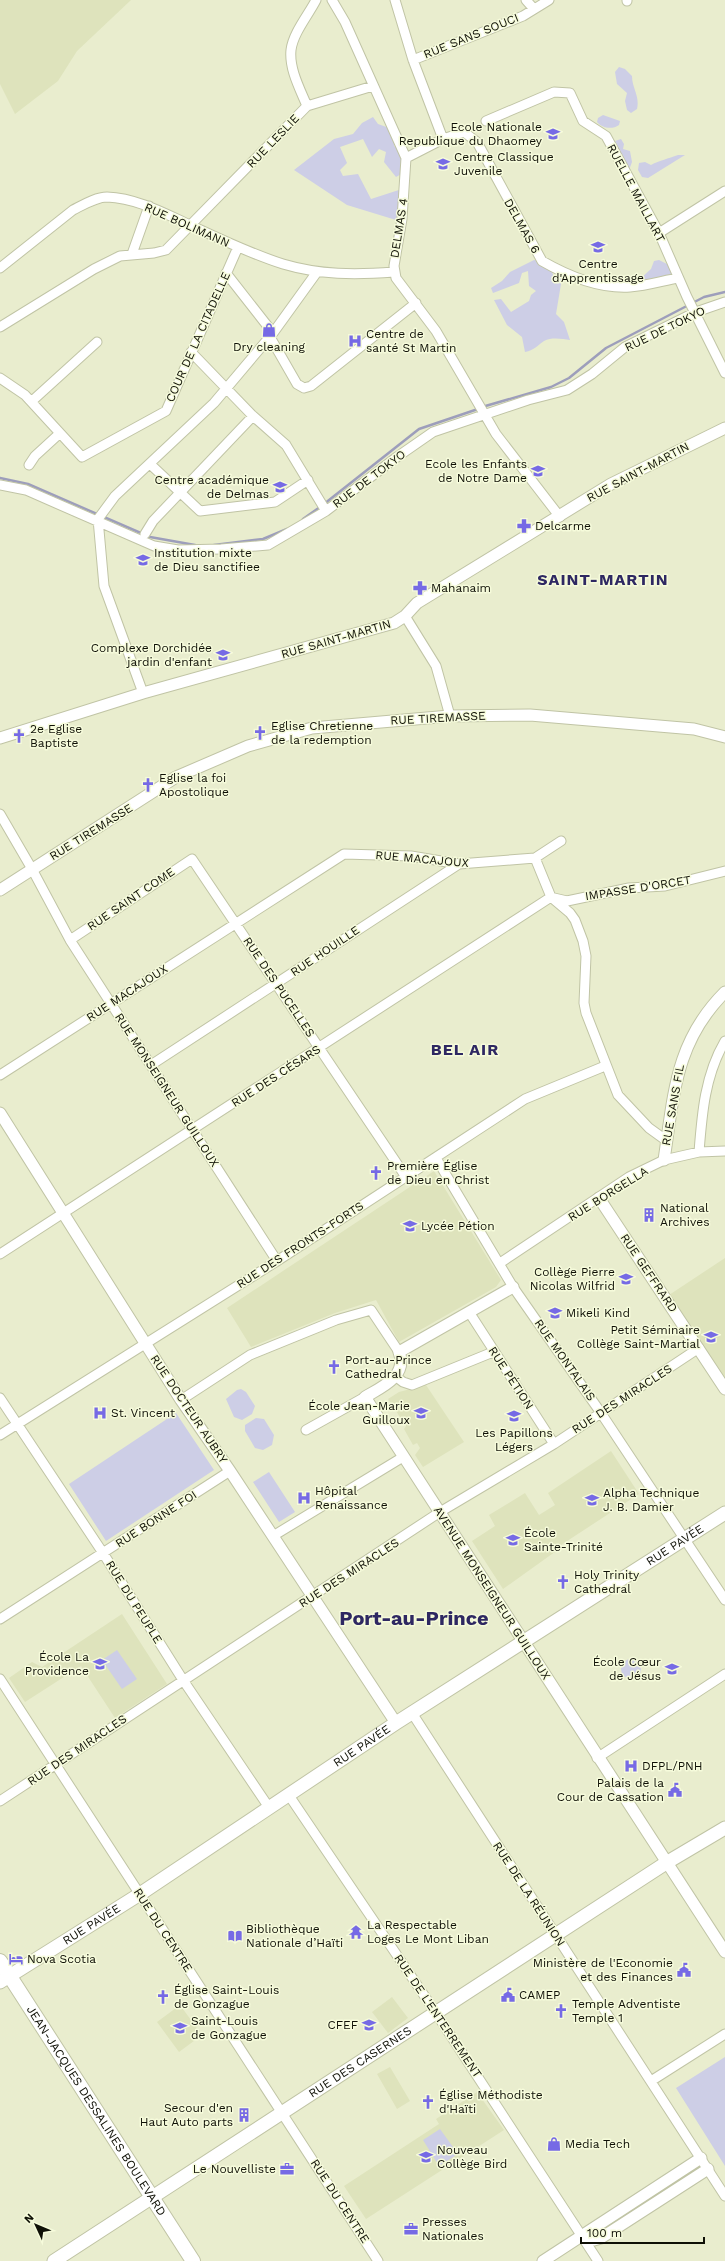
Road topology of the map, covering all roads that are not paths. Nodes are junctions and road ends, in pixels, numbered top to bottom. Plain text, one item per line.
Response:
1 (316, 0) edge
2 (332, 0) edge
3 (395, 0) edge
4 (526, 0) edge
5 (549, 0) edge
6 (534, 9) junction
7 (413, 60) junction
8 (373, 86) junction
9 (307, 106) junction
10 (486, 121) dead end
11 (443, 139) junction
12 (406, 158) junction
13 (725, 191) edge
14 (149, 206) junction
15 (191, 225) junction
16 (659, 233) junction
17 (238, 247) junction
18 (132, 254) junction
19 (0, 268) edge
20 (317, 272) junction
21 (394, 272) junction
22 (226, 273) junction
23 (678, 278) junction
24 (725, 302) edge
25 (416, 303) junction
26 (696, 312) junction
27 (0, 327) edge
28 (272, 335) junction
29 (97, 342) dead end
30 (191, 352) junction
31 (725, 373) edge
32 (0, 378) edge
33 (226, 388) junction
34 (32, 401) junction
35 (483, 410) junction
36 (253, 416) junction
37 (725, 428) edge
38 (59, 434) junction
39 (150, 464) junction
40 (28, 465) dead end
41 (308, 480) junction
42 (0, 485) edge
43 (181, 493) junction
44 (326, 511) junction
45 (560, 517) junction
46 (100, 518) junction
47 (145, 534) dead end
48 (405, 616) junction
49 (143, 693) junction
50 (450, 716) junction
51 (725, 737) edge
52 (0, 738) edge
53 (0, 814) edge
54 (561, 842) dead end
55 (535, 858) junction
56 (192, 859) joint
57 (459, 864) junction
58 (32, 869) junction
59 (725, 871) edge
60 (0, 890) edge
61 (551, 897) junction
62 (235, 922) junction
63 (70, 940) junction
64 (276, 984) junction
65 (725, 992) edge
66 (110, 1003) junction
67 (725, 1041) edge
68 (320, 1048) junction
69 (151, 1065) junction
70 (605, 1066) junction
71 (0, 1075) edge
72 (0, 1113) edge
73 (192, 1130) junction
74 (667, 1141) junction
75 (699, 1152) junction
76 (724, 1154) edge
77 (436, 1158) junction
78 (664, 1160) junction
79 (406, 1176) junction
80 (599, 1198) junction
81 (63, 1214) junction
82 (0, 1254) edge
83 (277, 1261) junction
84 (500, 1264) junction
85 (513, 1287) junction
86 (469, 1312) junction
87 (146, 1343) junction
88 (699, 1348) junction
89 (399, 1352) junction
90 (493, 1352) junction
91 (395, 1376) junction
92 (725, 1389) edge
93 (365, 1397) junction
94 (0, 1398) edge
95 (181, 1400) junction
96 (601, 1413) junction
97 (17, 1424) junction
98 (306, 1430) dead end
99 (0, 1435) edge
100 (554, 1444) junction
101 (403, 1457) junction
102 (230, 1471) junction
103 (440, 1512) junction
104 (725, 1513) edge
105 (273, 1536) junction
106 (684, 1539) junction
107 (103, 1553) junction
108 (313, 1597) junction
109 (725, 1600) edge
110 (0, 1619) edge
111 (524, 1642) junction
112 (725, 1674) edge
113 (0, 1679) edge
114 (183, 1680) junction
115 (412, 1713) junction
116 (396, 1723) junction
117 (597, 1758) junction
118 (57, 1764) junction
119 (288, 1794) junction
120 (0, 1801) edge
121 (268, 1806) junction
122 (725, 1828) edge
123 (666, 1863) junction
124 (140, 1894) junction
125 (557, 1936) junction
126 (725, 1952) edge
127 (0, 1961) edge
128 (5, 1979) edge
129 (436, 2013) junction
130 (725, 2034) edge
131 (651, 2081) junction
132 (282, 2112) junction
133 (701, 2158) junction
134 (708, 2169) junction
135 (152, 2196) junction
136 (725, 2196) edge
137 (582, 2236) junction
138 (54, 2261) edge
139 (193, 2261) edge
140 (378, 2261) edge
141 (543, 2261) edge
142 (598, 2261) edge

1 - 9 street
2 - 8 street, DELMAS 4
3 - 7 street
4 - 6 street
5 - 6 street, RUE SANS SOUCI
6 - 7 street, RUE SANS SOUCI
7 - 11 street
8 - 9 street, RUE LESLIE
8 - 12 street, DELMAS 4
9 - 15 street, RUE LESLIE
10 - 16 street, RUELLE MAILLART
11 - 12 street, DELMAS 6
11 - 23 street, DELMAS 6
12 - 21 street, DELMAS 4
13 - 16 street
14 - 15 street, RUE BOLIMANN
14 - 18 street
14 - 19 street, RUE BOLIMANN
15 - 17 street, RUE BOLIMANN
15 - 18 street, RUE LESLIE
16 - 23 street, RUELLE MAILLART
17 - 20 street, RUE BOLIMANN
17 - 22 street, COUR DE LA CITADELLE
18 - 27 street, RUE LESLIE
20 - 21 street, RUE BOLIMANN
20 - 28 street
21 - 25 street, DELMAS 4
22 - 28 street
22 - 30 street, COUR DE LA CITADELLE
23 - 26 street, RUELLE MAILLART
24 - 26 street, RUE DE TOKYO
25 - 28 street
25 - 35 street, DELMAS 4
26 - 31 street
26 - 35 street, RUE DE TOKYO
28 - 33 street
29 - 34 street
30 - 33 street
30 - 38 street, COUR DE LA CITADELLE
32 - 34 street, COUR DE LA CITADELLE
33 - 36 street
33 - 39 street
34 - 38 street, COUR DE LA CITADELLE
35 - 44 street, RUE DE TOKYO
35 - 45 street, DELMAS 4
36 - 41 street
36 - 43 street
37 - 45 street, RUE SAINT-MARTIN
38 - 40 street
39 - 43 street
39 - 46 street
41 - 43 street
41 - 44 street
42 - 46 street, RUE DE TOKYO
43 - 47 street
44 - 46 street, RUE DE TOKYO
45 - 48 street, RUE SAINT-MARTIN
46 - 49 street
48 - 49 street, RUE SAINT-MARTIN
48 - 50 street
49 - 52 street, RUE SAINT-MARTIN
50 - 51 street, RUE TIREMASSE
50 - 58 street, RUE TIREMASSE
53 - 58 street, RUE MONSEIGNEUR GUILLOUX
54 - 55 street
55 - 57 street, RUE MACAJOUX
55 - 61 street
56 - 62 street, RUE DES PUCELLES
56 - 63 street, RUE SAINT COME
57 - 62 street, RUE MACAJOUX
57 - 64 street, RUE HOUILLE
58 - 60 street, RUE TIREMASSE
58 - 63 street, RUE MONSEIGNEUR GUILLOUX
59 - 61 street, IMPASSE D'ORCET
61 - 68 street, RUE DES CÉSARS
61 - 70 street
62 - 64 street, RUE DES PUCELLES
62 - 66 street, RUE MACAJOUX
63 - 66 street, RUE MONSEIGNEUR GUILLOUX
64 - 68 street, RUE DES PUCELLES
64 - 69 street, RUE HOUILLE
65 - 74 street, RUE SANS FIL
66 - 69 street, RUE MONSEIGNEUR GUILLOUX
66 - 71 street, RUE MACAJOUX
67 - 75 street
68 - 73 street, RUE DES CÉSARS
68 - 79 street, RUE DES PUCELLES
69 - 73 street, RUE MONSEIGNEUR GUILLOUX
70 - 74 street
70 - 77 street, RUE DES FRONTS-FORTS
72 - 81 street, RUE DOCTEUR AUBRY
73 - 81 street, RUE DES CÉSARS
73 - 83 street, RUE MONSEIGNEUR GUILLOUX
74 - 78 street, RUE SANS FIL
75 - 76 street, RUE BORGELLA
75 - 78 street, RUE BORGELLA
77 - 79 street, RUE DES FRONTS-FORTS
77 - 84 street, RUE MONTALAIS
78 - 80 street, RUE BORGELLA
79 - 83 street, RUE DES FRONTS-FORTS
80 - 84 street, RUE BORGELLA
80 - 88 street, RUE GEFFRARD
81 - 82 street, RUE DES CÉSARS
81 - 87 street, RUE DOCTEUR AUBRY
83 - 87 street, RUE DES FRONTS-FORTS
84 - 85 street, RUE MONTALAIS
85 - 86 street
85 - 96 street, RUE MONTALAIS
86 - 89 street
86 - 90 street, RUE PÉTION
87 - 95 street, RUE DOCTEUR AUBRY
87 - 97 street, RUE DES FRONTS-FORTS
88 - 92 street, RUE GEFFRARD
88 - 96 street, RUE DES MIRACLES
89 - 91 street
89 - 95 street
90 - 91 street
90 - 100 street, RUE PÉTION
91 - 93 street
93 - 98 street
93 - 101 street, AVENUE MONSEIGNEUR GUILLOUX
94 - 97 street, RUE DU PEUPLE
95 - 102 street, RUE DOCTEUR AUBRY
96 - 100 street, RUE DES MIRACLES
96 - 106 street, RUE MONTALAIS
97 - 99 street, RUE DES FRONTS-FORTS
97 - 107 street, RUE DU PEUPLE
100 - 103 street, RUE DES MIRACLES
101 - 103 street, AVENUE MONSEIGNEUR GUILLOUX
101 - 105 street
102 - 105 street, RUE DOCTEUR AUBRY
102 - 107 street, RUE BONNE FOI
103 - 108 street, RUE DES MIRACLES
103 - 111 street, AVENUE MONSEIGNEUR GUILLOUX
104 - 106 main road, RUE PAVÉE
105 - 108 street, RUE DOCTEUR AUBRY
106 - 109 street, RUE MONTALAIS
106 - 111 main road, RUE PAVÉE
107 - 110 street, RUE BONNE FOI
107 - 114 street, RUE DU PEUPLE
108 - 114 street, RUE DES MIRACLES
108 - 116 street, RUE DOCTEUR AUBRY
111 - 115 main road, RUE PAVÉE
111 - 117 street, AVENUE MONSEIGNEUR GUILLOUX
112 - 117 street
113 - 118 street, RUE DU CENTRE
114 - 118 street, RUE DES MIRACLES
114 - 121 street, RUE DU PEUPLE
115 - 116 main road, RUE PAVÉE
115 - 125 street, RUE DE LA RÉUNION
116 - 119 main road, RUE PAVÉE
117 - 123 street, AVENUE MONSEIGNEUR GUILLOUX
118 - 120 street, RUE DES MIRACLES
118 - 124 street, RUE DU CENTRE
119 - 121 main road, RUE PAVÉE
119 - 129 street, RUE DE L'ENTERREMENT
121 - 124 main road, RUE PAVÉE
122 - 123 main road, RUE DES CASERNES
123 - 125 main road, RUE DES CASERNES
123 - 126 street, AVENUE MONSEIGNEUR GUILLOUX
124 - 128 main road, RUE PAVÉE
124 - 132 street, RUE DU CENTRE
125 - 129 main road, RUE DES CASERNES
125 - 131 street, RUE DE LA RÉUNION
127 - 128 main road, JEAN-JACQUES DESSALINES BOULEVARD
128 - 135 main road, JEAN-JACQUES DESSALINES BOULEVARD
129 - 132 main road, RUE DES CASERNES
129 - 137 street, RUE DE L'ENTERREMENT
130 - 131 street
131 - 133 street, RUE DE LA RÉUNION
132 - 135 main road, RUE DES CASERNES
132 - 140 street, RUE DU CENTRE
133 - 134 street, RUE DE LA RÉUNION
133 - 137 street
134 - 136 street, RUE DE LA RÉUNION
134 - 137 street
135 - 138 main road, RUE DES CASERNES
135 - 139 main road, JEAN-JACQUES DESSALINES BOULEVARD
137 - 141 street
137 - 142 street, RUE DE L'ENTERREMENT

